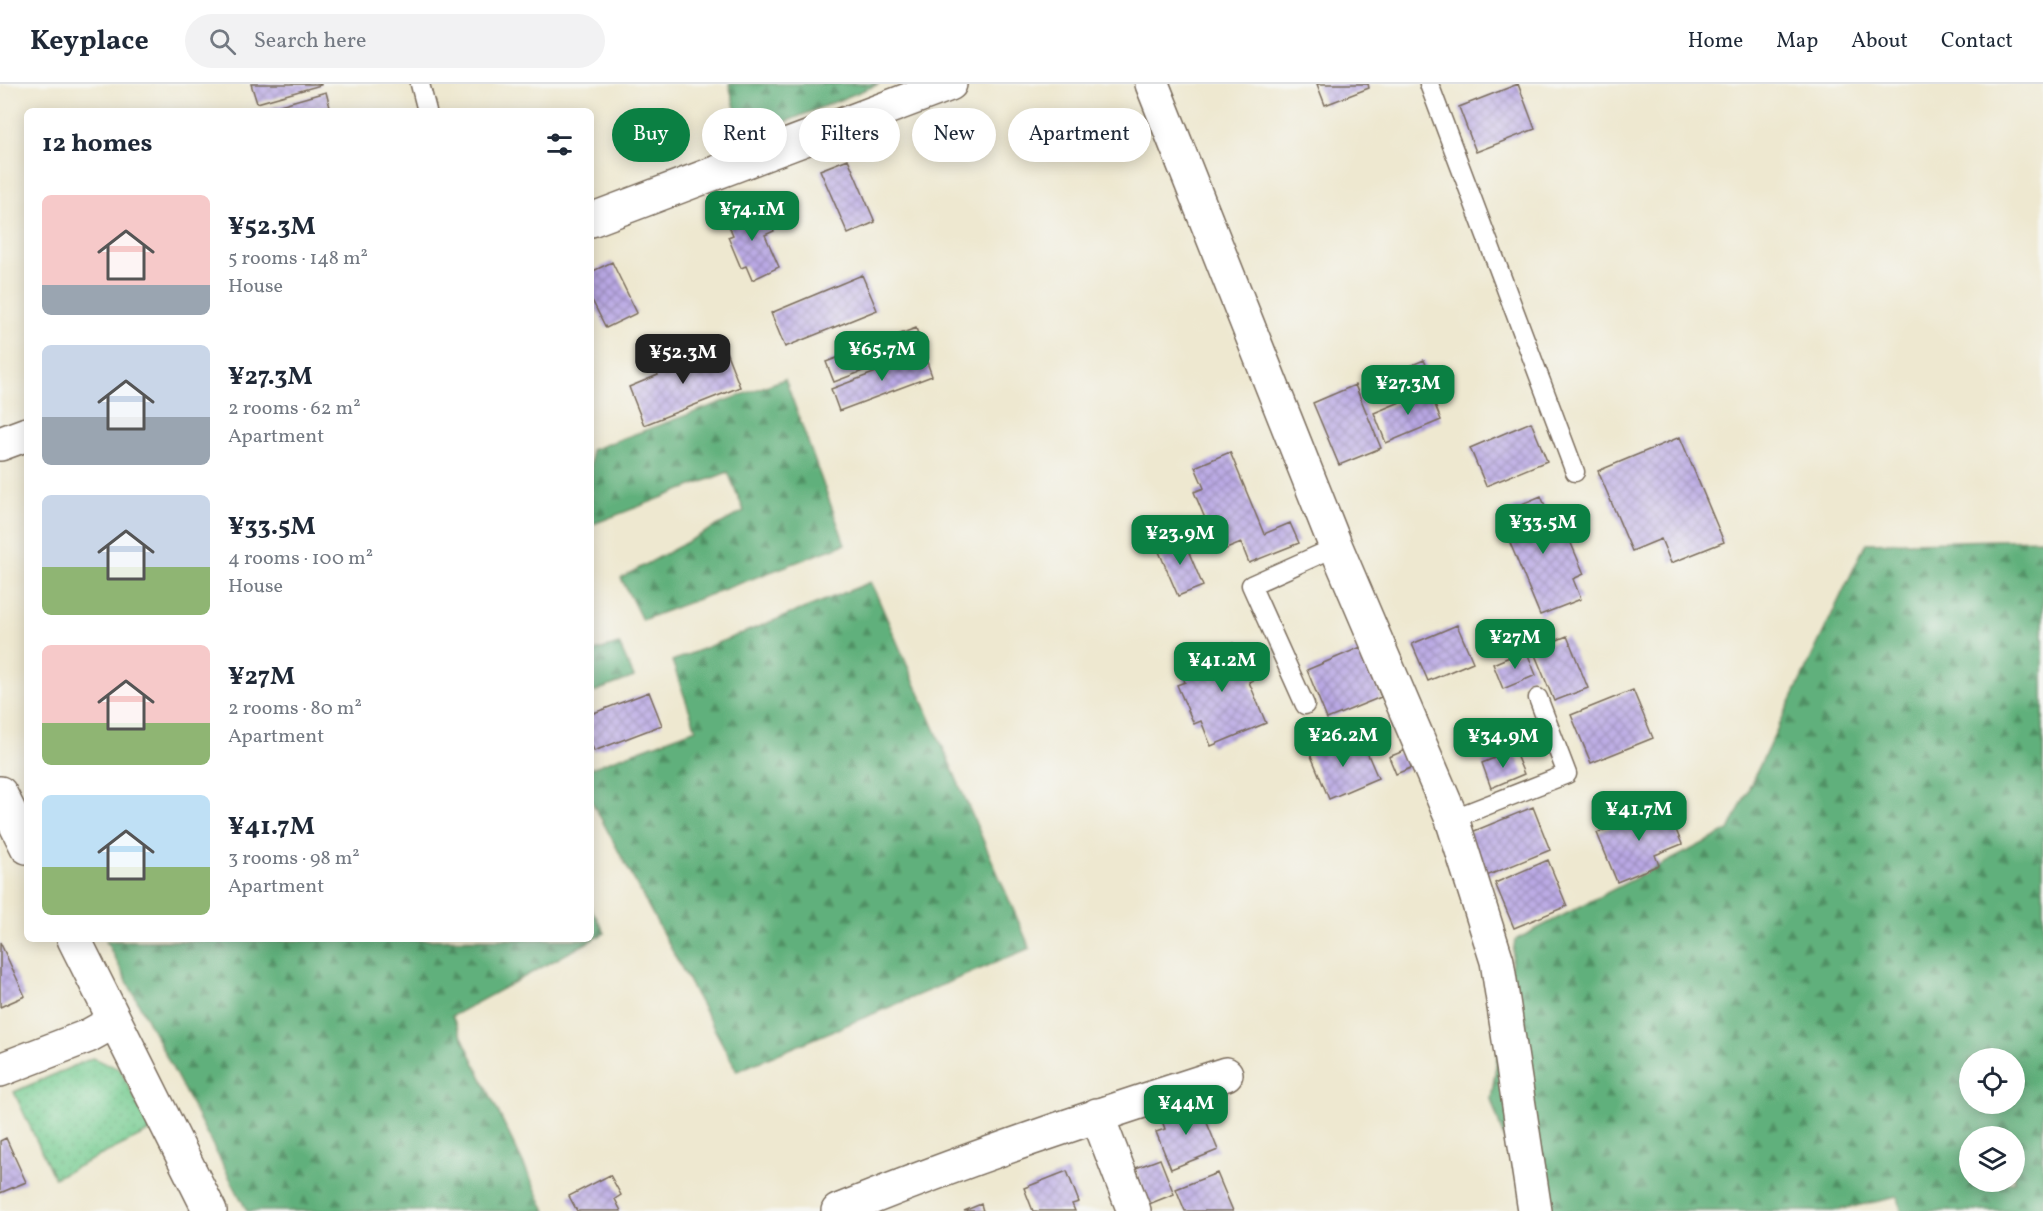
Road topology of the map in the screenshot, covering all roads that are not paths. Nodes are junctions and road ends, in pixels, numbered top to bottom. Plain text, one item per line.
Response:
1 (420, 84) edge
2 (950, 84) edge
3 (1152, 84) edge
4 (1429, 84) edge
5 (426, 108) edge
6 (594, 219) edge
7 (24, 435) edge
8 (0, 444) edge
9 (1575, 472) dead end
10 (1336, 548) junction
11 (1538, 698) dead end
12 (1305, 705) dead end
13 (0, 793) edge
14 (1452, 819) junction
15 (24, 841) edge
16 (76, 942) edge
17 (115, 1021) junction
18 (0, 1070) edge
19 (1226, 1074) dead end
20 (1097, 1115) junction
21 (899, 1199) edge
22 (210, 1211) edge
23 (838, 1211) edge
24 (1134, 1211) edge
25 (1535, 1211) edge

1 - 5 lane
2 - 6 street
3 - 10 street
4 - 9 lane
7 - 8 street
10 - 12 lane
10 - 14 street
11 - 14 lane
13 - 15 street
14 - 25 street
16 - 17 street
17 - 18 street
17 - 22 street
19 - 20 street
20 - 21 street
20 - 24 street
21 - 23 street

